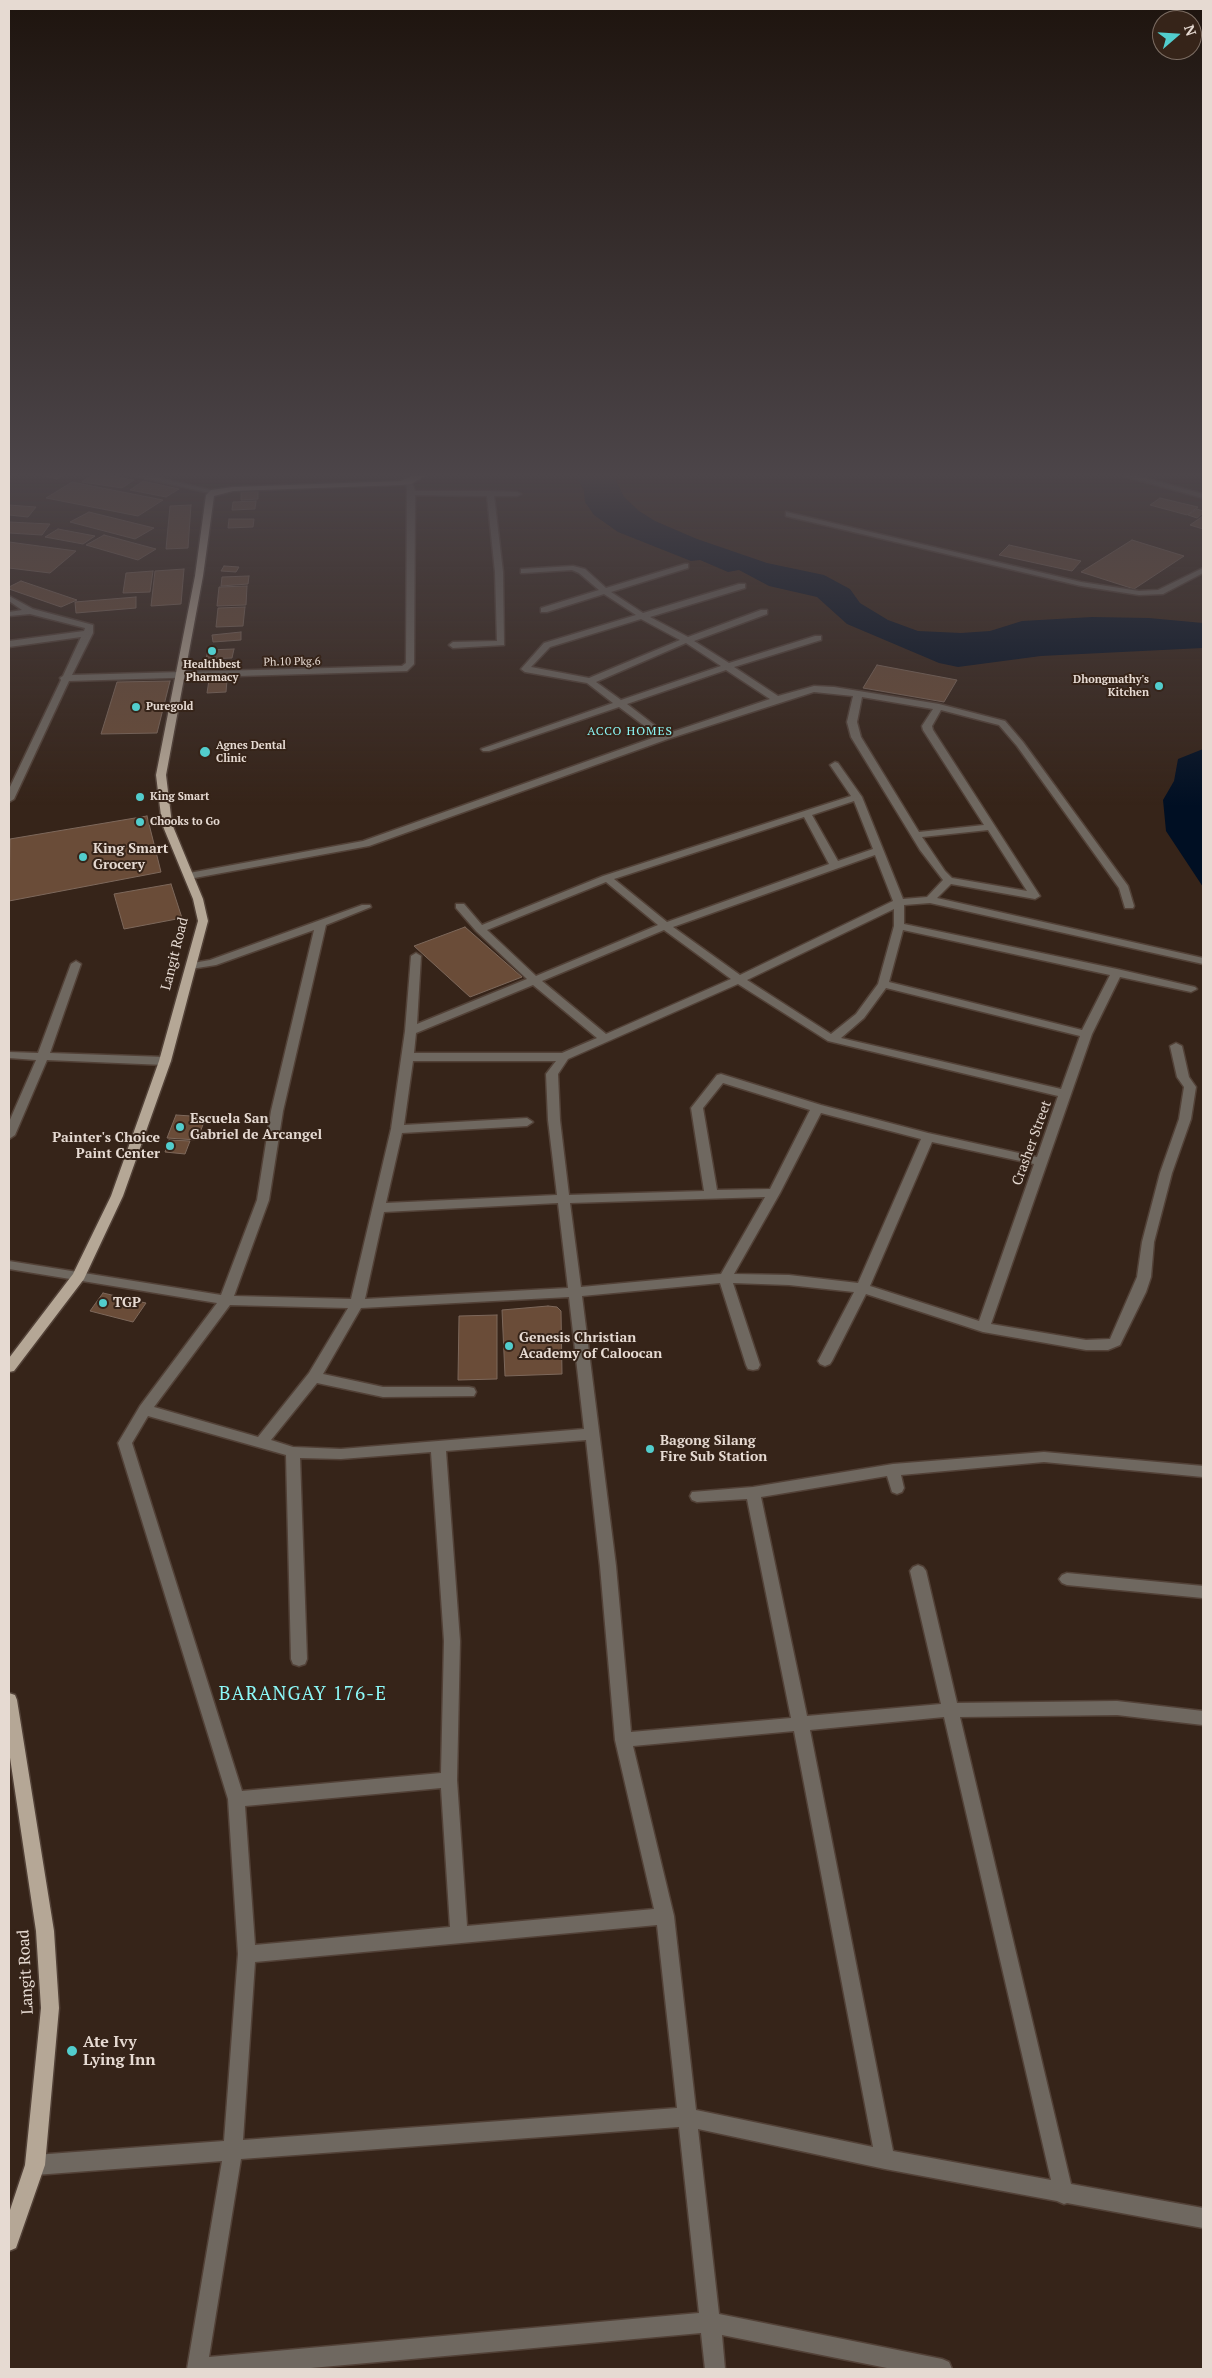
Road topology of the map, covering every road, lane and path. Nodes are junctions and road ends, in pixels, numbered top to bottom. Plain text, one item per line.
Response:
1 (197, 584) edge
2 (410, 584) edge
3 (499, 584) edge
4 (597, 584) edge
5 (630, 584) edge
6 (1081, 584) edge
7 (1176, 584) edge
8 (742, 586) dead end
9 (606, 592) junction
10 (9, 598) edge
11 (544, 610) dead end
12 (30, 611) junction
13 (764, 612) dead end
14 (9, 614) edge
15 (642, 616) junction
16 (89, 633) junction
17 (818, 638) dead end
18 (687, 640) junction
19 (9, 644) edge
20 (452, 645) dead end
21 (726, 666) junction
22 (179, 676) junction
23 (64, 678) junction
24 (590, 681) junction
25 (858, 694) junction
26 (777, 699) junction
27 (618, 704) junction
28 (939, 707) junction
29 (665, 737) junction
30 (486, 749) dead end
31 (835, 765) dead end
32 (857, 797) junction
33 (9, 799) edge
34 (807, 814) junction
35 (990, 827) junction
36 (916, 835) junction
37 (879, 850) junction
38 (835, 866) junction
39 (189, 876) junction
40 (607, 878) junction
41 (949, 880) junction
42 (930, 900) junction
43 (899, 902) junction
44 (460, 906) dead end
45 (1129, 906) dead end
46 (366, 907) dead end
47 (321, 922) junction
48 (666, 926) junction
49 (899, 926) junction
50 (480, 928) junction
51 (416, 956) dead end
52 (1203, 961) edge
53 (76, 964) dead end
54 (191, 966) junction
55 (1117, 972) junction
56 (534, 980) junction
57 (739, 980) junction
58 (883, 984) junction
59 (1191, 989) dead end
60 (412, 1031) junction
61 (1086, 1034) junction
62 (603, 1038) junction
63 (832, 1039) junction
64 (1176, 1046) dead end
65 (9, 1055) edge
66 (43, 1056) junction
67 (407, 1057) junction
68 (564, 1057) junction
69 (165, 1061) junction
70 (1066, 1094) junction
71 (817, 1108) junction
72 (527, 1122) dead end
73 (396, 1129) junction
74 (9, 1135) edge
75 (928, 1137) junction
76 (1041, 1162) junction
77 (711, 1193) junction
78 (774, 1193) junction
79 (563, 1199) junction
80 (378, 1208) junction
81 (9, 1265) edge
82 (78, 1276) junction
83 (725, 1278) junction
84 (862, 1288) junction
85 (575, 1292) junction
86 (226, 1300) junction
87 (357, 1304) junction
88 (983, 1327) junction
89 (825, 1361) dead end
90 (753, 1365) dead end
91 (9, 1367) edge
92 (314, 1377) junction
93 (469, 1392) dead end
94 (145, 1410) junction
95 (592, 1434) junction
96 (261, 1444) junction
97 (438, 1446) junction
98 (292, 1452) junction
99 (893, 1470) junction
100 (1203, 1470) edge
101 (897, 1488) dead end
102 (753, 1493) junction
103 (697, 1496) dead end
104 (918, 1571) dead end
105 (1067, 1579) dead end
106 (1203, 1592) edge
107 (299, 1659) dead end
108 (9, 1700) edge
109 (951, 1710) junction
110 (1203, 1718) edge
111 (802, 1725) junction
112 (623, 1740) junction
113 (449, 1780) junction
114 (236, 1799) junction
115 (665, 1916) junction
116 (460, 1934) junction
117 (247, 1954) junction
118 (686, 2117) junction
119 (233, 2150) junction
120 (885, 2159) junction
121 (35, 2166) junction
122 (1064, 2194) junction
123 (1203, 2218) edge
124 (9, 2241) edge
125 (710, 2322) junction
126 (197, 2368) edge
127 (715, 2369) edge
128 (942, 2369) edge

1 - 22 main road, Langit Road
2 - 22 street, Ph.10 Pkg.6
3 - 20 street
4 - 9 street
5 - 9 street
6 - 7 street
8 - 15 street
9 - 11 street
9 - 15 street
10 - 12 street
12 - 14 street
12 - 16 street
13 - 18 street
15 - 18 street
15 - 24 street
16 - 19 street
16 - 23 street
17 - 21 street
18 - 21 street
18 - 24 street
21 - 26 street
21 - 27 street
22 - 23 street, Ph.10 Pkg.6
22 - 39 main road, Langit Road
23 - 33 street
24 - 27 street
25 - 26 street
25 - 28 street
25 - 36 street
26 - 29 street
27 - 29 street
27 - 30 street
28 - 35 street
28 - 45 street
29 - 39 street
31 - 32 street
32 - 34 street
32 - 37 street
34 - 38 street
34 - 40 street
35 - 36 street
35 - 41 street
36 - 41 street
37 - 38 street
37 - 43 street
38 - 48 street
39 - 54 main road, Langit Road
40 - 48 street
40 - 50 street
41 - 42 street
42 - 43 street
42 - 52 street
43 - 49 street
43 - 57 street
44 - 50 street
46 - 47 street
47 - 54 street
47 - 86 street
48 - 56 street
48 - 57 street
49 - 55 street
49 - 58 street
50 - 56 street
51 - 60 street
53 - 66 street
54 - 69 main road, Langit Road
55 - 59 street
55 - 61 street, Crasher Street
56 - 60 street
56 - 62 street
57 - 62 street
57 - 63 street
58 - 61 street
58 - 63 street
60 - 67 street
61 - 70 street, Crasher Street
62 - 68 street
63 - 70 street
64 - 88 street
65 - 66 street
66 - 69 street
66 - 74 street
67 - 68 street
67 - 73 street
68 - 79 street
69 - 82 main road, Langit Road
70 - 76 street, Crasher Street
71 - 75 street
71 - 77 street
71 - 78 street
72 - 73 street
73 - 80 street
75 - 76 street
75 - 84 street
76 - 88 street, Crasher Street
77 - 78 street
77 - 79 street
78 - 83 street
79 - 80 street
79 - 85 street
80 - 87 street
81 - 82 street
82 - 86 street
82 - 91 main road, Langit Road
83 - 84 street
83 - 85 street
83 - 90 street
84 - 88 street
84 - 89 street
85 - 87 street
85 - 95 street
86 - 87 street
86 - 94 street
87 - 92 street
92 - 93 street
92 - 96 street
94 - 96 street
94 - 114 street
95 - 97 street
95 - 112 street
96 - 98 street
97 - 98 street
97 - 113 street
98 - 107 street
99 - 100 street
99 - 101 street
99 - 102 street
102 - 103 street
102 - 111 street
104 - 109 street
105 - 106 street
108 - 121 main road, Langit Road
109 - 110 street
109 - 111 street
109 - 122 street
111 - 112 street
111 - 120 street
112 - 115 street
113 - 114 street
113 - 116 street
114 - 117 street
115 - 116 street
115 - 118 street
116 - 117 street
117 - 119 street
118 - 119 street
118 - 120 street
118 - 125 street
119 - 121 street
119 - 126 street
120 - 122 street
121 - 124 main road, Langit Road
122 - 123 street
125 - 126 street
125 - 127 street
125 - 128 street

